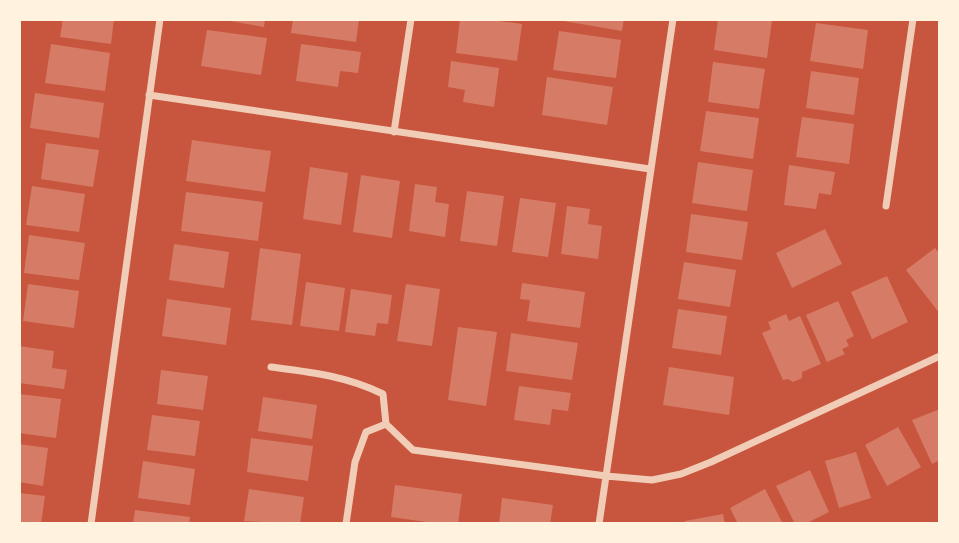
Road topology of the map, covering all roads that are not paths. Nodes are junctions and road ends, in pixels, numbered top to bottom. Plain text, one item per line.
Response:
1 (160, 19) edge
2 (411, 19) edge
3 (673, 19) edge
4 (913, 19) edge
5 (149, 95) junction
6 (394, 132) junction
7 (650, 169) junction
8 (886, 206) dead end
9 (940, 356) edge
10 (271, 367) dead end
11 (386, 424) junction
12 (606, 476) junction
13 (91, 524) edge
14 (346, 524) edge
15 (600, 524) edge

1 - 5 street
2 - 6 street
3 - 7 street
4 - 8 street
5 - 6 street
5 - 13 street
6 - 7 street
7 - 12 street
9 - 12 street
10 - 11 street
11 - 12 street
11 - 14 street
12 - 15 street

